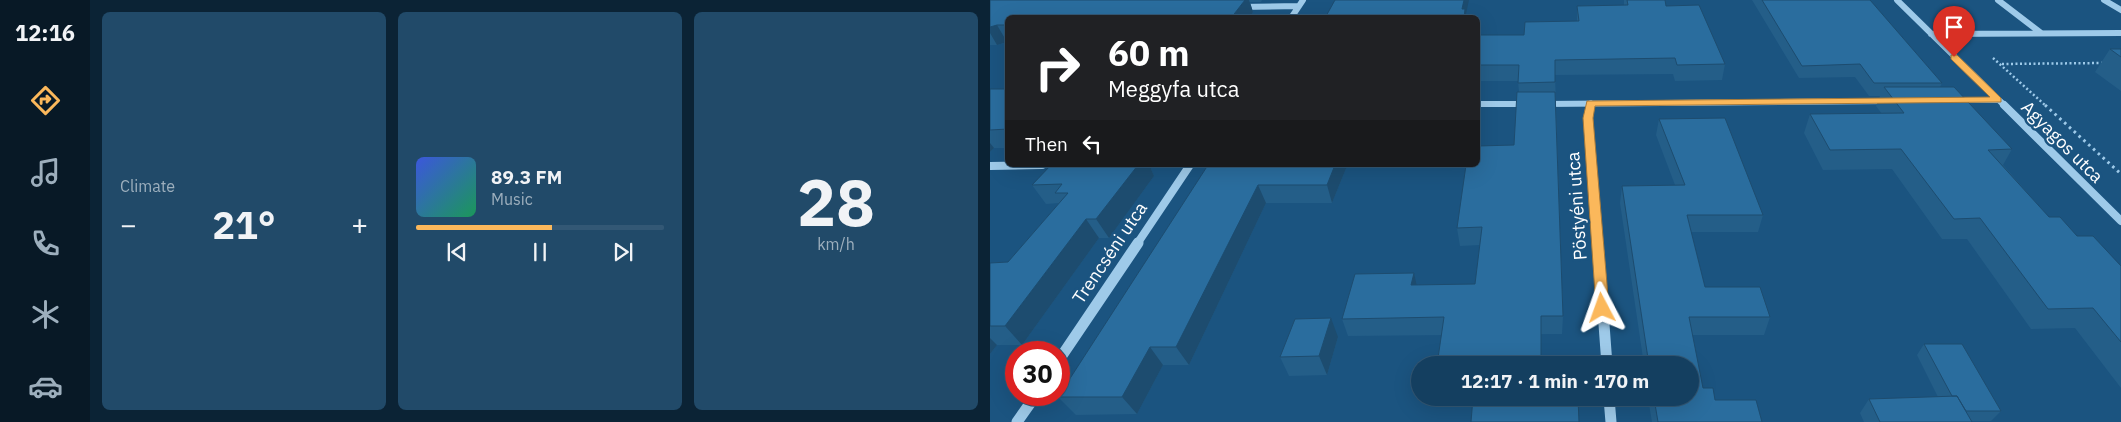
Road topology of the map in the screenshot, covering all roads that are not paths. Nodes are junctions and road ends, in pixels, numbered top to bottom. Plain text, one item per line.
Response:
1 (1897, 0) edge
2 (1998, 0) edge
3 (2104, 0) edge
4 (1301, 3) edge
5 (1229, 7) edge
6 (2121, 10) edge
7 (1293, 15) edge
8 (2121, 33) edge
9 (1931, 34) junction
10 (2041, 34) junction
11 (1949, 100) edge
12 (1998, 100) junction
13 (1899, 101) edge
14 (1591, 103) junction
15 (1480, 104) edge
16 (990, 166) edge
17 (1005, 166) edge
18 (1189, 167) edge
19 (2121, 221) edge
20 (1070, 344) edge
21 (1606, 356) edge
22 (1029, 406) edge
23 (1610, 406) edge
24 (1018, 422) edge
25 (1611, 422) edge

1 - 9 street, Agyagos utca
2 - 10 street
3 - 6 street
4 - 5 street
4 - 7 street
8 - 10 street
9 - 10 street
9 - 12 street, Agyagos utca
11 - 12 street
12 - 19 street, Agyagos utca
13 - 14 street
14 - 15 street
14 - 21 street, Pöstyéni utca
16 - 17 street
18 - 20 street, Trencséni utca
22 - 24 street
23 - 25 street

